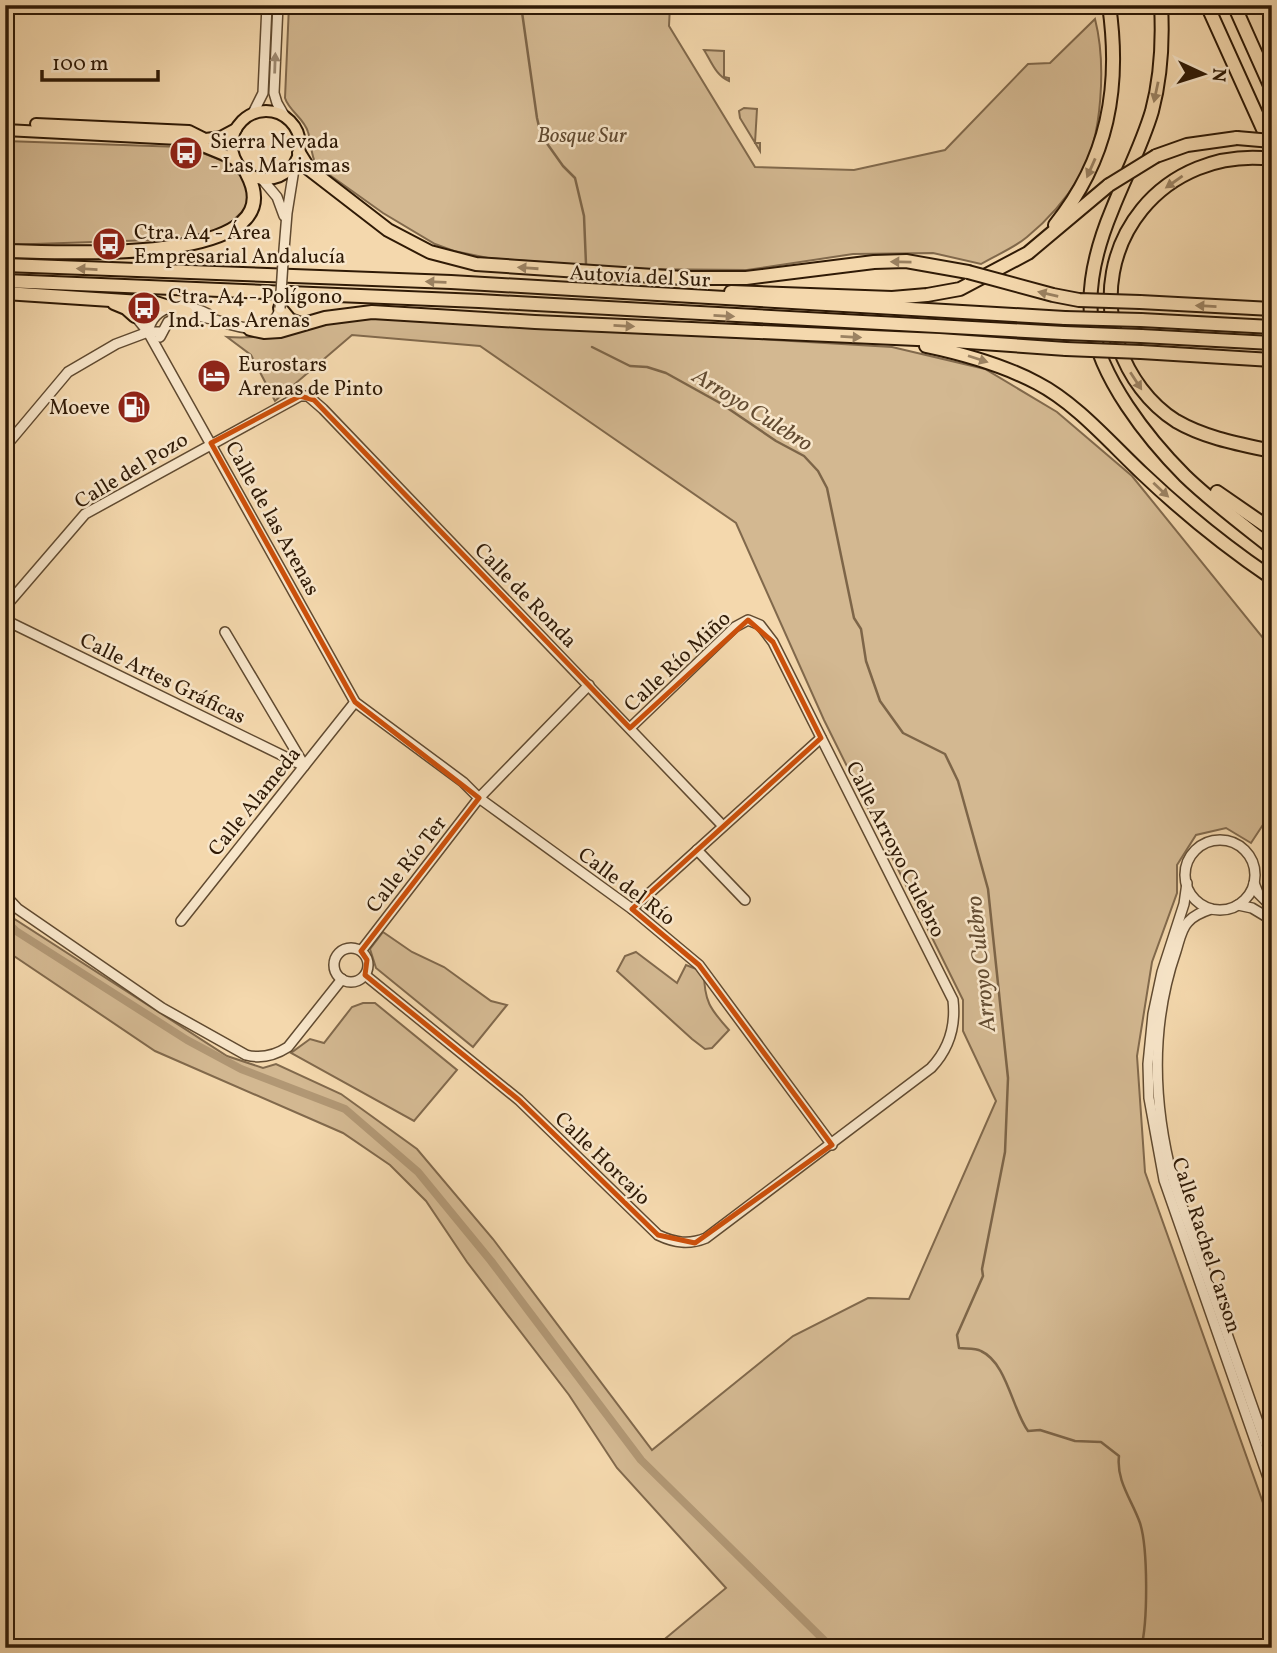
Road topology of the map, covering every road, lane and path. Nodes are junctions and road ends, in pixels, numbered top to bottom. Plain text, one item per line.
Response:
1 (267, 5) edge
2 (278, 5) edge
3 (1101, 5) edge
4 (1108, 5) edge
5 (1160, 5) edge
6 (1207, 5) edge
7 (1234, 5) edge
8 (1269, 5) edge
9 (1272, 12) edge
10 (1113, 65) junction
11 (1272, 90) edge
12 (253, 113) junction
13 (285, 117) junction
14 (5, 124) edge
15 (236, 129) junction
16 (5, 132) edge
17 (202, 140) junction
18 (1272, 141) edge
19 (1272, 149) edge
20 (297, 158) junction
21 (234, 159) junction
22 (1272, 159) edge
23 (247, 174) junction
24 (262, 180) junction
25 (285, 229) junction
26 (1044, 239) junction
27 (5, 251) edge
28 (5, 265) edge
29 (5, 281) edge
30 (553, 290) junction
31 (5, 293) edge
32 (355, 296) junction
33 (107, 300) junction
34 (171, 307) junction
35 (280, 308) junction
36 (1272, 309) edge
37 (187, 313) junction
38 (135, 316) joint
39 (221, 322) junction
40 (555, 322) junction
41 (301, 324) junction
42 (1272, 327) edge
43 (250, 329) junction
44 (149, 332) junction
45 (162, 332) junction
46 (888, 338) junction
47 (1272, 343) edge
48 (159, 352) junction
49 (1272, 360) edge
50 (300, 396) joint
51 (1138, 421) junction
52 (211, 443) junction
53 (5, 447) edge
54 (1272, 451) edge
55 (1272, 530) edge
56 (1272, 548) edge
57 (1272, 578) edge
58 (5, 607) edge
59 (5, 620) edge
60 (748, 620) joint
61 (225, 632) dead end
62 (589, 685) junction
63 (355, 702) junction
64 (630, 728) junction
65 (821, 738) junction
66 (304, 766) junction
67 (479, 798) junction
68 (723, 827) junction
69 (697, 850) junction
70 (1187, 883) junction
71 (1254, 883) junction
72 (5, 895) edge
73 (745, 900) dead end
74 (1238, 905) junction
75 (1272, 907) edge
76 (632, 909) junction
77 (1211, 909) junction
78 (1271, 920) edge
79 (181, 921) dead end
80 (361, 951) junction
81 (365, 975) junction
82 (342, 979) junction
83 (832, 1145) junction
84 (1272, 1462) edge
85 (1272, 1489) edge

1 - 12 street
13 -> 2 street
3 - 10 highway
4 - 10 highway
5 -> 51 highway
6 - 19 highway
7 - 11 highway
8 - 9 highway
10 -> 26 highway
12 - 13 main road
12 - 15 main road
13 - 20 main road
14 - 17 main road
15 - 17 main road
15 - 21 main road
16 - 17 main road
16 - 21 main road
18 - 26 highway, bridge
20 - 24 main road
20 - 25 street
36 -> 20 highway, bridge
21 - 23 main road
22 -> 54 highway
23 - 24 main road
23 - 27 highway
24 - 25 street
25 - 35 street, bridge
26 - 30 highway
30 -> 28 highway, Autovía del Sur
29 - 32 highway, Autovía del Sur
30 - 42 highway, Autovía del Sur, bridge
31 - 33 highway
32 - 40 highway
32 -> 47 highway, Autovía del Sur, bridge
33 - 34 highway
33 - 38 highway
34 - 37 highway
34 - 39 street
34 - 44 street
35 - 41 highway
35 - 43 street
37 - 39 street
37 - 45 street
38 - 44 street, Calle de las Arenas
39 - 43 street
40 - 41 highway
40 -> 46 highway
41 - 43 highway
44 - 45 street
44 - 48 street, Calle de las Arenas
44 - 53 street
45 - 48 street
46 - 49 highway, bridge
46 -> 57 highway
48 - 52 street, Calle de las Arenas
50 - 52 street, Calle del Pozo
50 - 62 street, Calle de Ronda
51 - 55 highway
51 - 56 highway
52 - 58 street, Calle del Pozo
52 - 63 street, Calle de las Arenas
59 - 66 street, Calle Artes Gráficas
60 - 64 street, Calle Río Miño
60 - 65 street, Calle Arroyo Culebro
61 - 66 street
62 - 64 street, Calle de Ronda
62 - 67 street, Calle Río Ter
63 - 66 street, Calle Alameda
63 - 67 street, Calle del Río
64 - 68 street, Calle de Ronda
65 - 68 street
65 - 83 street, Calle Arroyo Culebro
66 - 79 street, Calle Alameda
67 - 76 street, Calle del Río
67 - 80 street, Calle Río Ter
68 - 69 street
69 - 73 street
69 - 76 street
70 - 71 street
70 - 77 street
70 - 85 street, Calle Rachel Carson
71 - 74 street
71 - 75 street
72 - 82 street
74 - 77 street
74 - 78 street
76 - 83 street, Calle del Río
77 - 84 street, Calle Rachel Carson
80 - 81 street
80 - 82 street
81 - 82 street
81 - 83 street, Calle Horcajo

